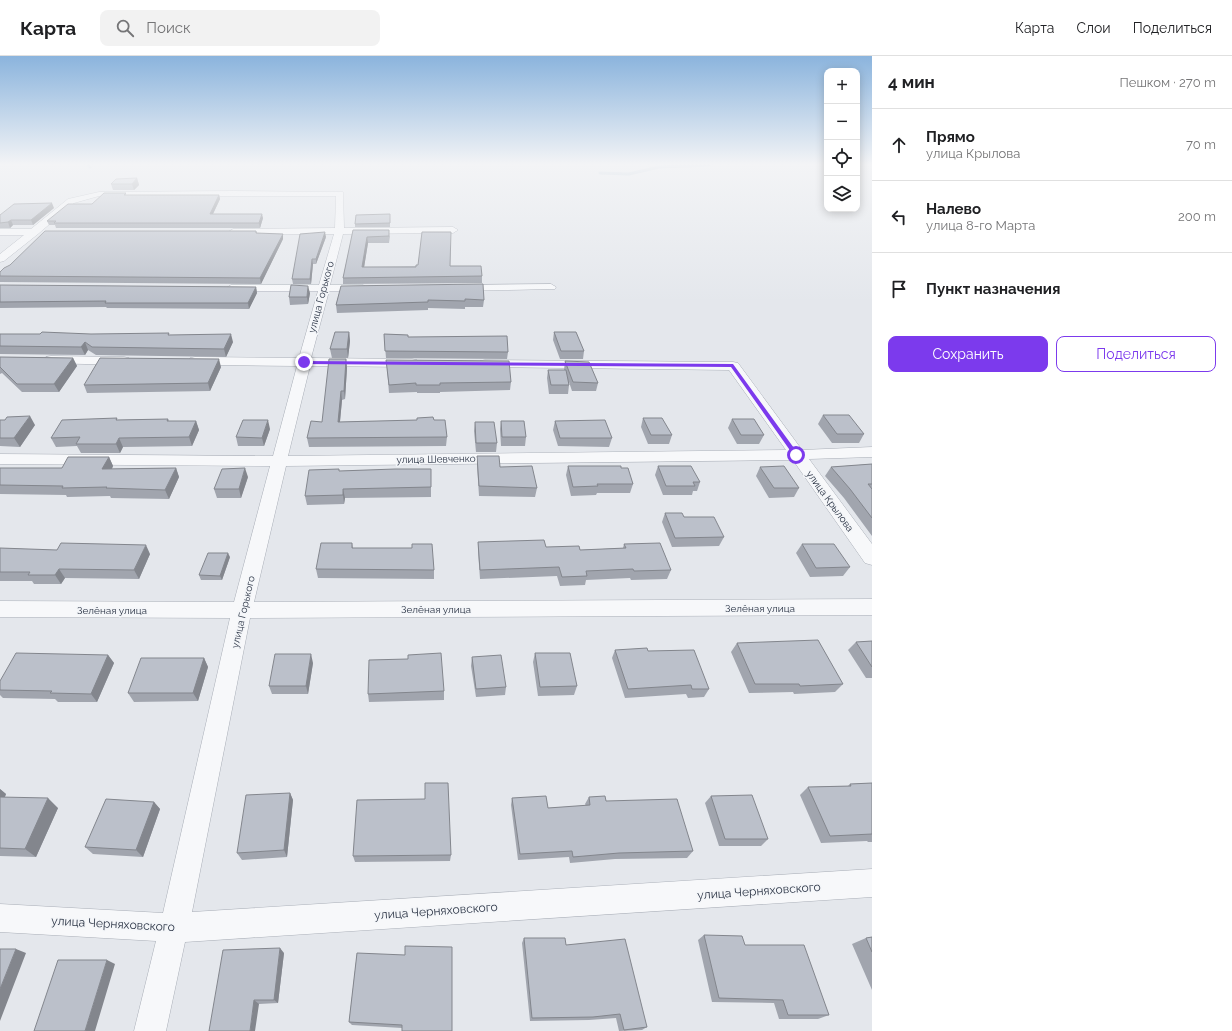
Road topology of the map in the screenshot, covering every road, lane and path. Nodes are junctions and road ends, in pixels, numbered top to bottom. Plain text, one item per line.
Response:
1 (59, 210) edge
2 (340, 210) edge
3 (453, 230) dead end
4 (0, 232) edge
5 (31, 232) junction
6 (47, 232) edge
7 (221, 232) edge
8 (339, 232) junction
9 (0, 259) edge
10 (551, 287) dead end
11 (221, 288) edge
12 (371, 288) edge
13 (449, 288) edge
14 (324, 289) junction
15 (40, 360) edge
16 (136, 361) edge
17 (184, 361) edge
18 (304, 362) junction
19 (423, 363) edge
20 (470, 364) edge
21 (872, 452) edge
22 (796, 455) junction
23 (0, 459) edge
24 (280, 461) junction
25 (872, 558) edge
26 (872, 607) edge
27 (0, 609) edge
28 (242, 610) junction
29 (872, 883) edge
30 (0, 918) edge
31 (174, 928) junction
32 (150, 1031) edge

1 - 5 street, улица Горького
2 - 8 street, улица Горького
3 - 8 street
4 - 5 street
5 - 6 street
5 - 9 street
7 - 8 street
8 - 14 street, улица Горького
10 - 13 street
11 - 14 street
12 - 14 street
14 - 18 street, улица Горького
15 - 16 street
17 - 18 street
18 - 19 street
18 - 24 street, улица Горького
20 - 22 street, улица Крылова
21 - 22 street, улица Шевченко
22 - 24 street, улица Шевченко
22 - 25 street, улица Крылова
23 - 24 street, улица Шевченко
24 - 28 street, улица Горького
26 - 28 street, Зелёная улица
27 - 28 street, Зелёная улица
28 - 31 street, улица Горького
29 - 31 street, улица Черняховского
30 - 31 street, улица Черняховского
31 - 32 street, улица Горького

